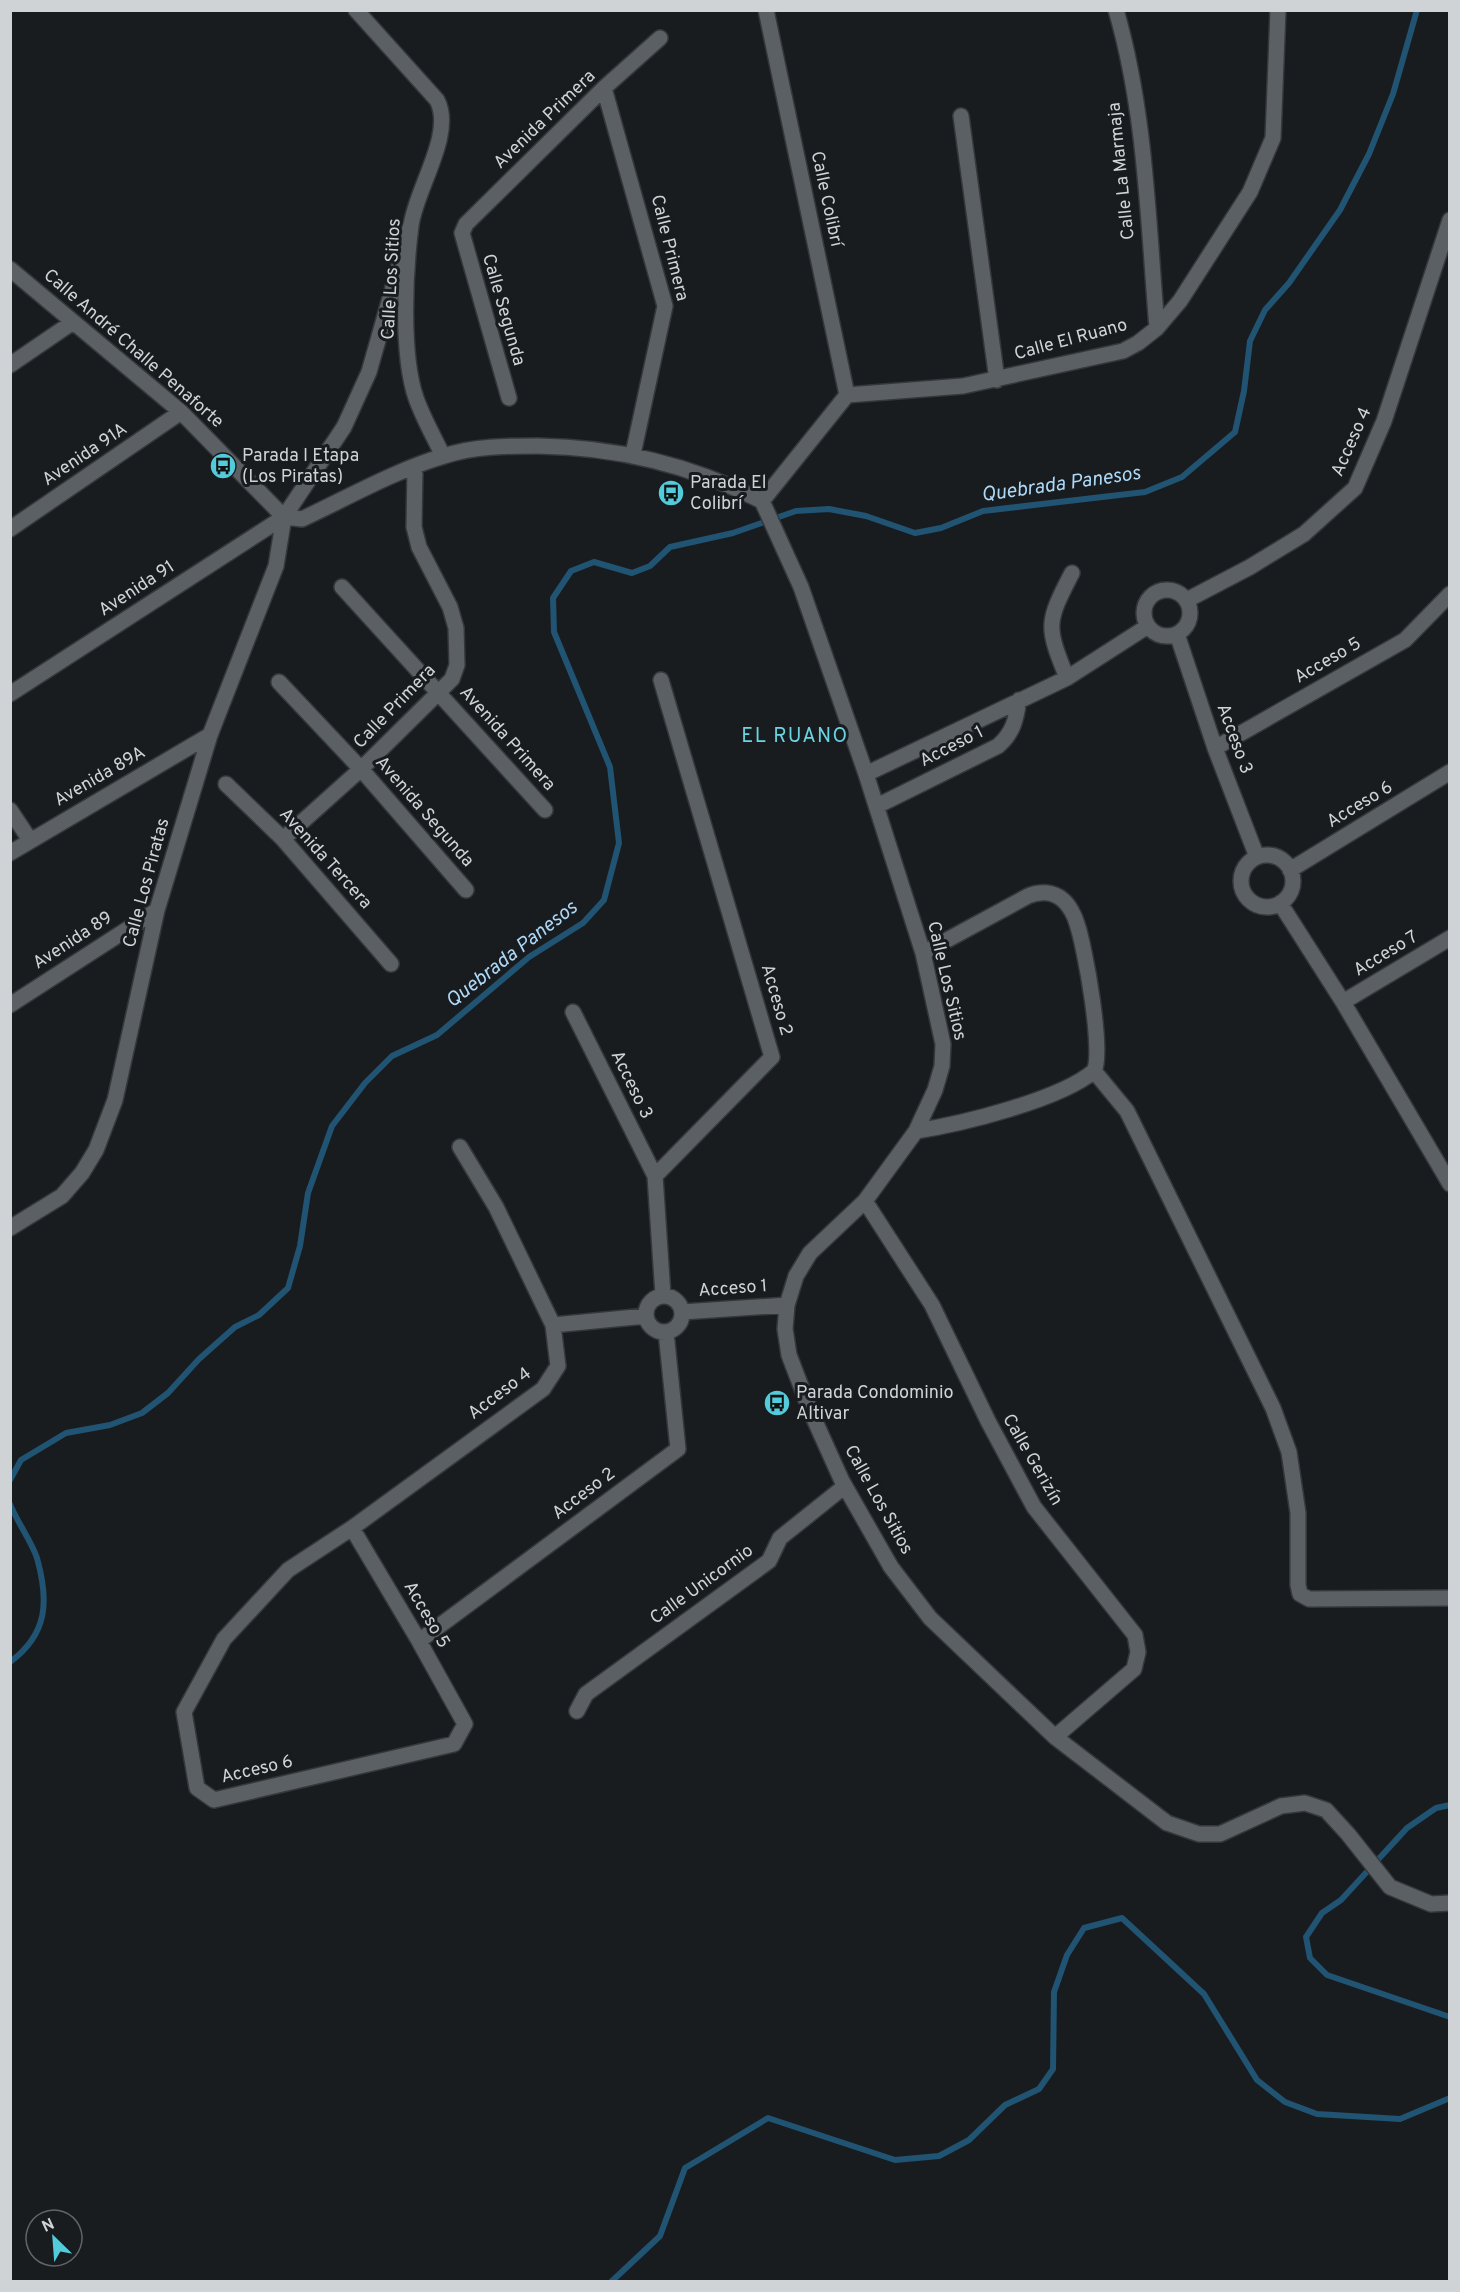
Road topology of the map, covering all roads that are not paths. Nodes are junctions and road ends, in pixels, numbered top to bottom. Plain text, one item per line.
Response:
1 (356, 10) edge
2 (766, 10) edge
3 (1116, 10) edge
4 (1278, 10) edge
5 (660, 38) dead end
6 (604, 88) junction
7 (961, 116) dead end
8 (1449, 220) edge
9 (411, 224) junction
10 (462, 233) joint
11 (10, 269) edge
12 (74, 322) junction
13 (1157, 328) junction
14 (10, 365) edge
15 (997, 380) junction
16 (847, 395) junction
17 (509, 398) dead end
18 (181, 412) junction
19 (633, 453) junction
20 (443, 456) junction
21 (416, 467) junction
22 (762, 501) junction
23 (284, 517) junction
24 (10, 529) edge
25 (1072, 573) dead end
26 (342, 587) dead end
27 (1449, 594) edge
28 (1187, 600) junction
29 (1148, 626) junction
30 (1177, 634) junction
31 (1067, 678) junction
32 (661, 680) dead end
33 (279, 682) dead end
34 (439, 692) junction
35 (10, 694) edge
36 (1019, 700) junction
37 (210, 735) junction
38 (1215, 748) junction
39 (361, 769) junction
40 (1449, 772) edge
41 (866, 774) junction
42 (226, 783) dead end
43 (877, 806) junction
44 (10, 810) edge
45 (545, 810) dead end
46 (283, 839) junction
47 (30, 840) junction
48 (10, 853) edge
49 (1257, 857) junction
50 (1290, 870) junction
51 (466, 890) dead end
52 (1280, 903) junction
53 (157, 910) junction
54 (1449, 938) edge
55 (923, 953) junction
56 (391, 964) dead end
57 (1343, 1002) junction
58 (10, 1005) edge
59 (573, 1012) dead end
60 (1094, 1071) junction
61 (916, 1131) junction
62 (460, 1147) dead end
63 (655, 1176) junction
64 (1449, 1184) edge
65 (865, 1201) junction
66 (10, 1228) edge
67 (663, 1295) junction
68 (787, 1305) junction
69 (682, 1312) junction
70 (646, 1316) junction
71 (553, 1325) junction
72 (666, 1332) junction
73 (845, 1486) junction
74 (352, 1528) junction
75 (1449, 1598) edge
76 (420, 1641) junction
77 (577, 1711) dead end
78 (465, 1724) joint
79 (1055, 1737) junction
80 (1449, 1903) edge

1 - 9 street, Calle Los Sitios
2 - 16 street, Calle Colibrí
3 - 13 street, Calle La Marmaja
4 - 13 street, Calle El Ruano
5 - 6 street, Avenida Primera
6 - 10 street, Avenida Primera
6 - 19 street, Calle Primera
7 - 15 street
8 - 28 street, Acceso 4
9 - 20 street, Calle Los Sitios
9 - 23 street
10 - 17 street, Calle Segunda
11 - 12 street, Calle André Challe Penaforte
12 - 14 street
12 - 18 street, Calle André Challe Penaforte
13 - 15 street, Calle El Ruano
15 - 16 street, Calle El Ruano
16 - 22 street
18 - 23 street, Calle André Challe Penaforte
18 - 24 street, Avenida 91A
19 - 20 street
19 - 22 street
20 - 21 street
21 - 23 street
21 - 34 street, Calle Primera
22 - 41 street, Calle Los Sitios
23 - 35 street, Avenida 91
23 - 37 street, Calle Los Piratas
25 - 31 street
26 - 34 street, Avenida Primera
27 - 38 street, Acceso 5
28 - 29 street
28 - 30 street
29 - 30 street
29 - 31 street, Acceso 1
30 - 38 street, Acceso 3
31 - 36 street, Acceso 1
32 - 63 street, Acceso 2
33 - 39 street, Avenida Segunda
34 - 39 street, Calle Primera
34 - 45 street, Avenida Primera
36 - 41 street, Acceso 1
36 - 43 street, Acceso 1
37 - 47 street, Avenida 89A
37 - 53 street, Calle Los Piratas
38 - 49 street, Acceso 3
39 - 46 street, Calle Primera
39 - 51 street, Avenida Segunda
40 - 50 street, Acceso 6
41 - 43 street, Calle Los Sitios
42 - 46 street, Avenida Tercera
43 - 55 street, Calle Los Sitios
44 - 47 street
46 - 56 street, Avenida Tercera
47 - 48 street, Avenida 89A
49 - 50 street
49 - 52 street
50 - 52 street
52 - 57 street
53 - 58 street, Avenida 89
53 - 66 street, Calle Los Piratas
54 - 57 street, Acceso 7
55 - 60 street
55 - 61 street, Calle Los Sitios
57 - 64 street
59 - 63 street, Acceso 3
60 - 61 street
60 - 75 street
61 - 65 street, Calle Los Sitios
62 - 71 street, Acceso 4
63 - 67 street
65 - 68 street, Calle Los Sitios
65 - 79 street, Calle Gerizín
67 - 69 street, Acceso 1
67 - 70 street
68 - 69 street, Acceso 1
68 - 73 street, Calle Los Sitios
69 - 72 street, Acceso 1
70 - 71 street
70 - 72 street
71 - 74 street, Acceso 4
72 - 76 street, Acceso 2
73 - 77 street, Calle Unicornio
73 - 79 street, Calle Los Sitios
74 - 76 street, Acceso 5
74 - 78 street, Acceso 6
76 - 78 street, Acceso 5
79 - 80 street, Calle Los Sitios

